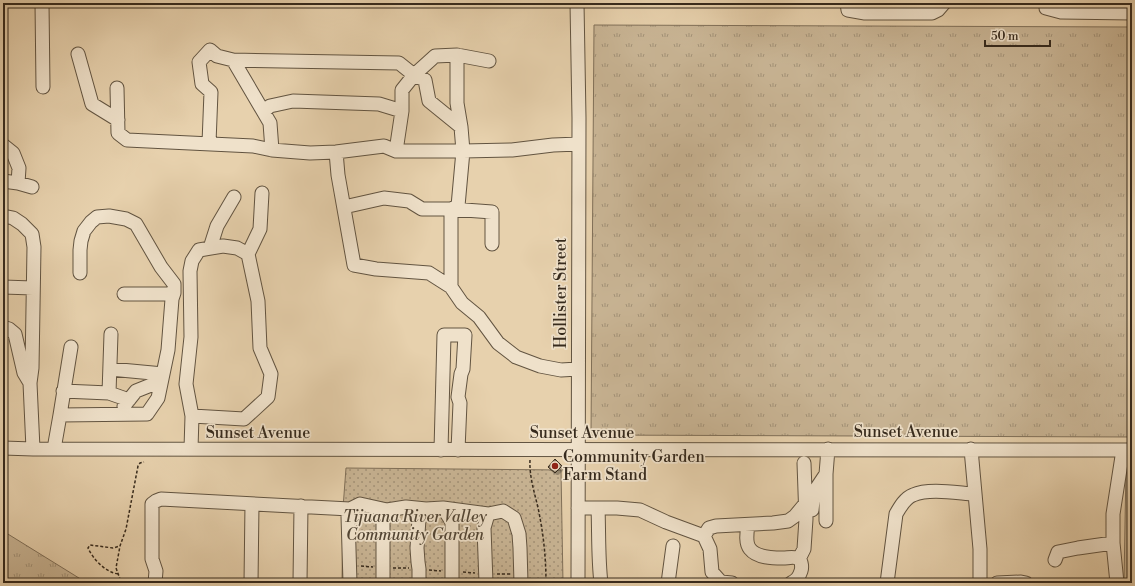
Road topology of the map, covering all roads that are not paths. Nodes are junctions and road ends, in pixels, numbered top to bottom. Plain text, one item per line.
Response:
1 (42, 3) edge
2 (578, 3) edge
3 (847, 3) edge
4 (944, 3) edge
5 (1046, 3) edge
6 (1132, 13) edge
7 (78, 54) dead end
8 (457, 55) junction
9 (233, 60) junction
10 (488, 61) dead end
11 (414, 75) junction
12 (43, 87) dead end
13 (117, 88) dead end
14 (264, 111) junction
15 (402, 111) junction
16 (118, 120) junction
17 (461, 127) junction
18 (209, 143) junction
19 (579, 144) junction
20 (3, 145) edge
21 (272, 150) junction
22 (396, 151) junction
23 (463, 151) junction
24 (336, 152) junction
25 (3, 181) edge
26 (18, 183) junction
27 (32, 187) dead end
28 (262, 193) dead end
29 (234, 196) dead end
30 (344, 207) junction
31 (451, 209) junction
32 (3, 216) edge
33 (492, 244) dead end
34 (210, 248) junction
35 (248, 254) junction
36 (80, 273) dead end
37 (3, 287) edge
38 (451, 287) junction
39 (33, 288) junction
40 (124, 294) dead end
41 (172, 299) junction
42 (3, 327) edge
43 (111, 334) dead end
44 (71, 347) dead end
45 (110, 368) junction
46 (578, 368) junction
47 (162, 378) junction
48 (30, 383) junction
49 (63, 391) junction
50 (109, 393) junction
51 (129, 400) junction
52 (117, 414) junction
53 (60, 415) junction
54 (192, 416) junction
55 (3, 448) edge
56 (971, 449) junction
57 (33, 450) junction
58 (54, 450) junction
59 (191, 450) junction
60 (441, 450) junction
61 (458, 450) junction
62 (578, 450) junction
63 (828, 450) junction
64 (1128, 450) edge
65 (804, 464) dead end
66 (826, 474) junction
67 (975, 494) junction
68 (252, 504) junction
69 (805, 504) junction
70 (301, 506) junction
71 (443, 508) junction
72 (578, 508) junction
73 (598, 508) junction
74 (350, 509) junction
75 (426, 509) junction
76 (387, 510) junction
77 (488, 514) junction
78 (826, 521) dead end
79 (748, 525) junction
80 (811, 527) dead end
81 (704, 536) junction
82 (1113, 543) junction
83 (673, 546) dead end
84 (799, 559) junction
85 (1055, 560) dead end
86 (452, 577) edge
87 (486, 578) edge
88 (521, 579) edge
89 (155, 583) edge
90 (251, 583) edge
91 (300, 583) edge
92 (350, 583) edge
93 (383, 583) edge
94 (419, 583) edge
95 (578, 583) edge
96 (601, 583) edge
97 (668, 583) edge
98 (732, 583) edge
99 (791, 583) edge
100 (887, 583) edge
101 (980, 583) edge
102 (998, 583) edge
103 (1026, 583) edge
104 (1118, 583) edge

1 - 12 street
2 - 19 street, Hollister Street
3 - 4 street
5 - 6 street
7 - 16 street
8 - 10 street
8 - 11 street
8 - 17 street
9 - 11 street
9 - 14 street
9 - 18 street
11 - 15 street
11 - 17 street
13 - 16 street
14 - 15 street
14 - 21 street
15 - 22 street
16 - 18 street
17 - 23 street
18 - 21 street
19 - 23 street
19 - 46 street, Hollister Street
20 - 26 street
21 - 24 street
22 - 23 street
22 - 24 street
23 - 31 street
24 - 30 street
25 - 26 street
26 - 27 street
28 - 35 street
29 - 34 street
30 - 31 street
30 - 38 street
31 - 33 street
31 - 38 street
32 - 39 street
34 - 35 street
34 - 54 street
35 - 54 street
36 - 41 street
37 - 39 street
38 - 46 street
39 - 48 street
40 - 41 street
41 - 47 street
42 - 48 street
43 - 45 street
44 - 49 street
45 - 47 street
45 - 50 street
46 - 62 street, Hollister Street
47 - 51 street
47 - 52 street
48 - 57 street
49 - 50 street
49 - 53 street
50 - 51 street
51 - 52 street
52 - 53 street
53 - 58 street
54 - 59 street
55 - 57 street, Sunset Avenue
56 - 63 street, Sunset Avenue
56 - 64 street, Sunset Avenue
56 - 67 street
57 - 58 street, Sunset Avenue
58 - 59 street, Sunset Avenue
59 - 60 street, Sunset Avenue
60 - 61 street, Sunset Avenue
60 - 61 street
61 - 62 street, Sunset Avenue
62 - 63 street, Sunset Avenue
62 - 72 street, Hollister Street
63 - 66 street
64 - 82 street
65 - 69 street
66 - 78 street
66 - 80 street
67 - 100 street
67 - 101 street
68 - 70 street
68 - 89 street
68 - 90 street
69 - 79 street
69 - 84 street
70 - 74 street
70 - 91 street
71 - 75 street
71 - 77 street
71 - 86 street
72 - 73 street
72 - 95 street, Hollister Street
73 - 81 street
73 - 96 street
74 - 76 street
74 - 92 street
75 - 76 street
75 - 94 street
76 - 93 street
77 - 87 street
77 - 88 street
79 - 81 street
79 - 84 street
81 - 98 street
82 - 85 street
82 - 104 street
83 - 97 street
84 - 99 street
102 - 103 street

